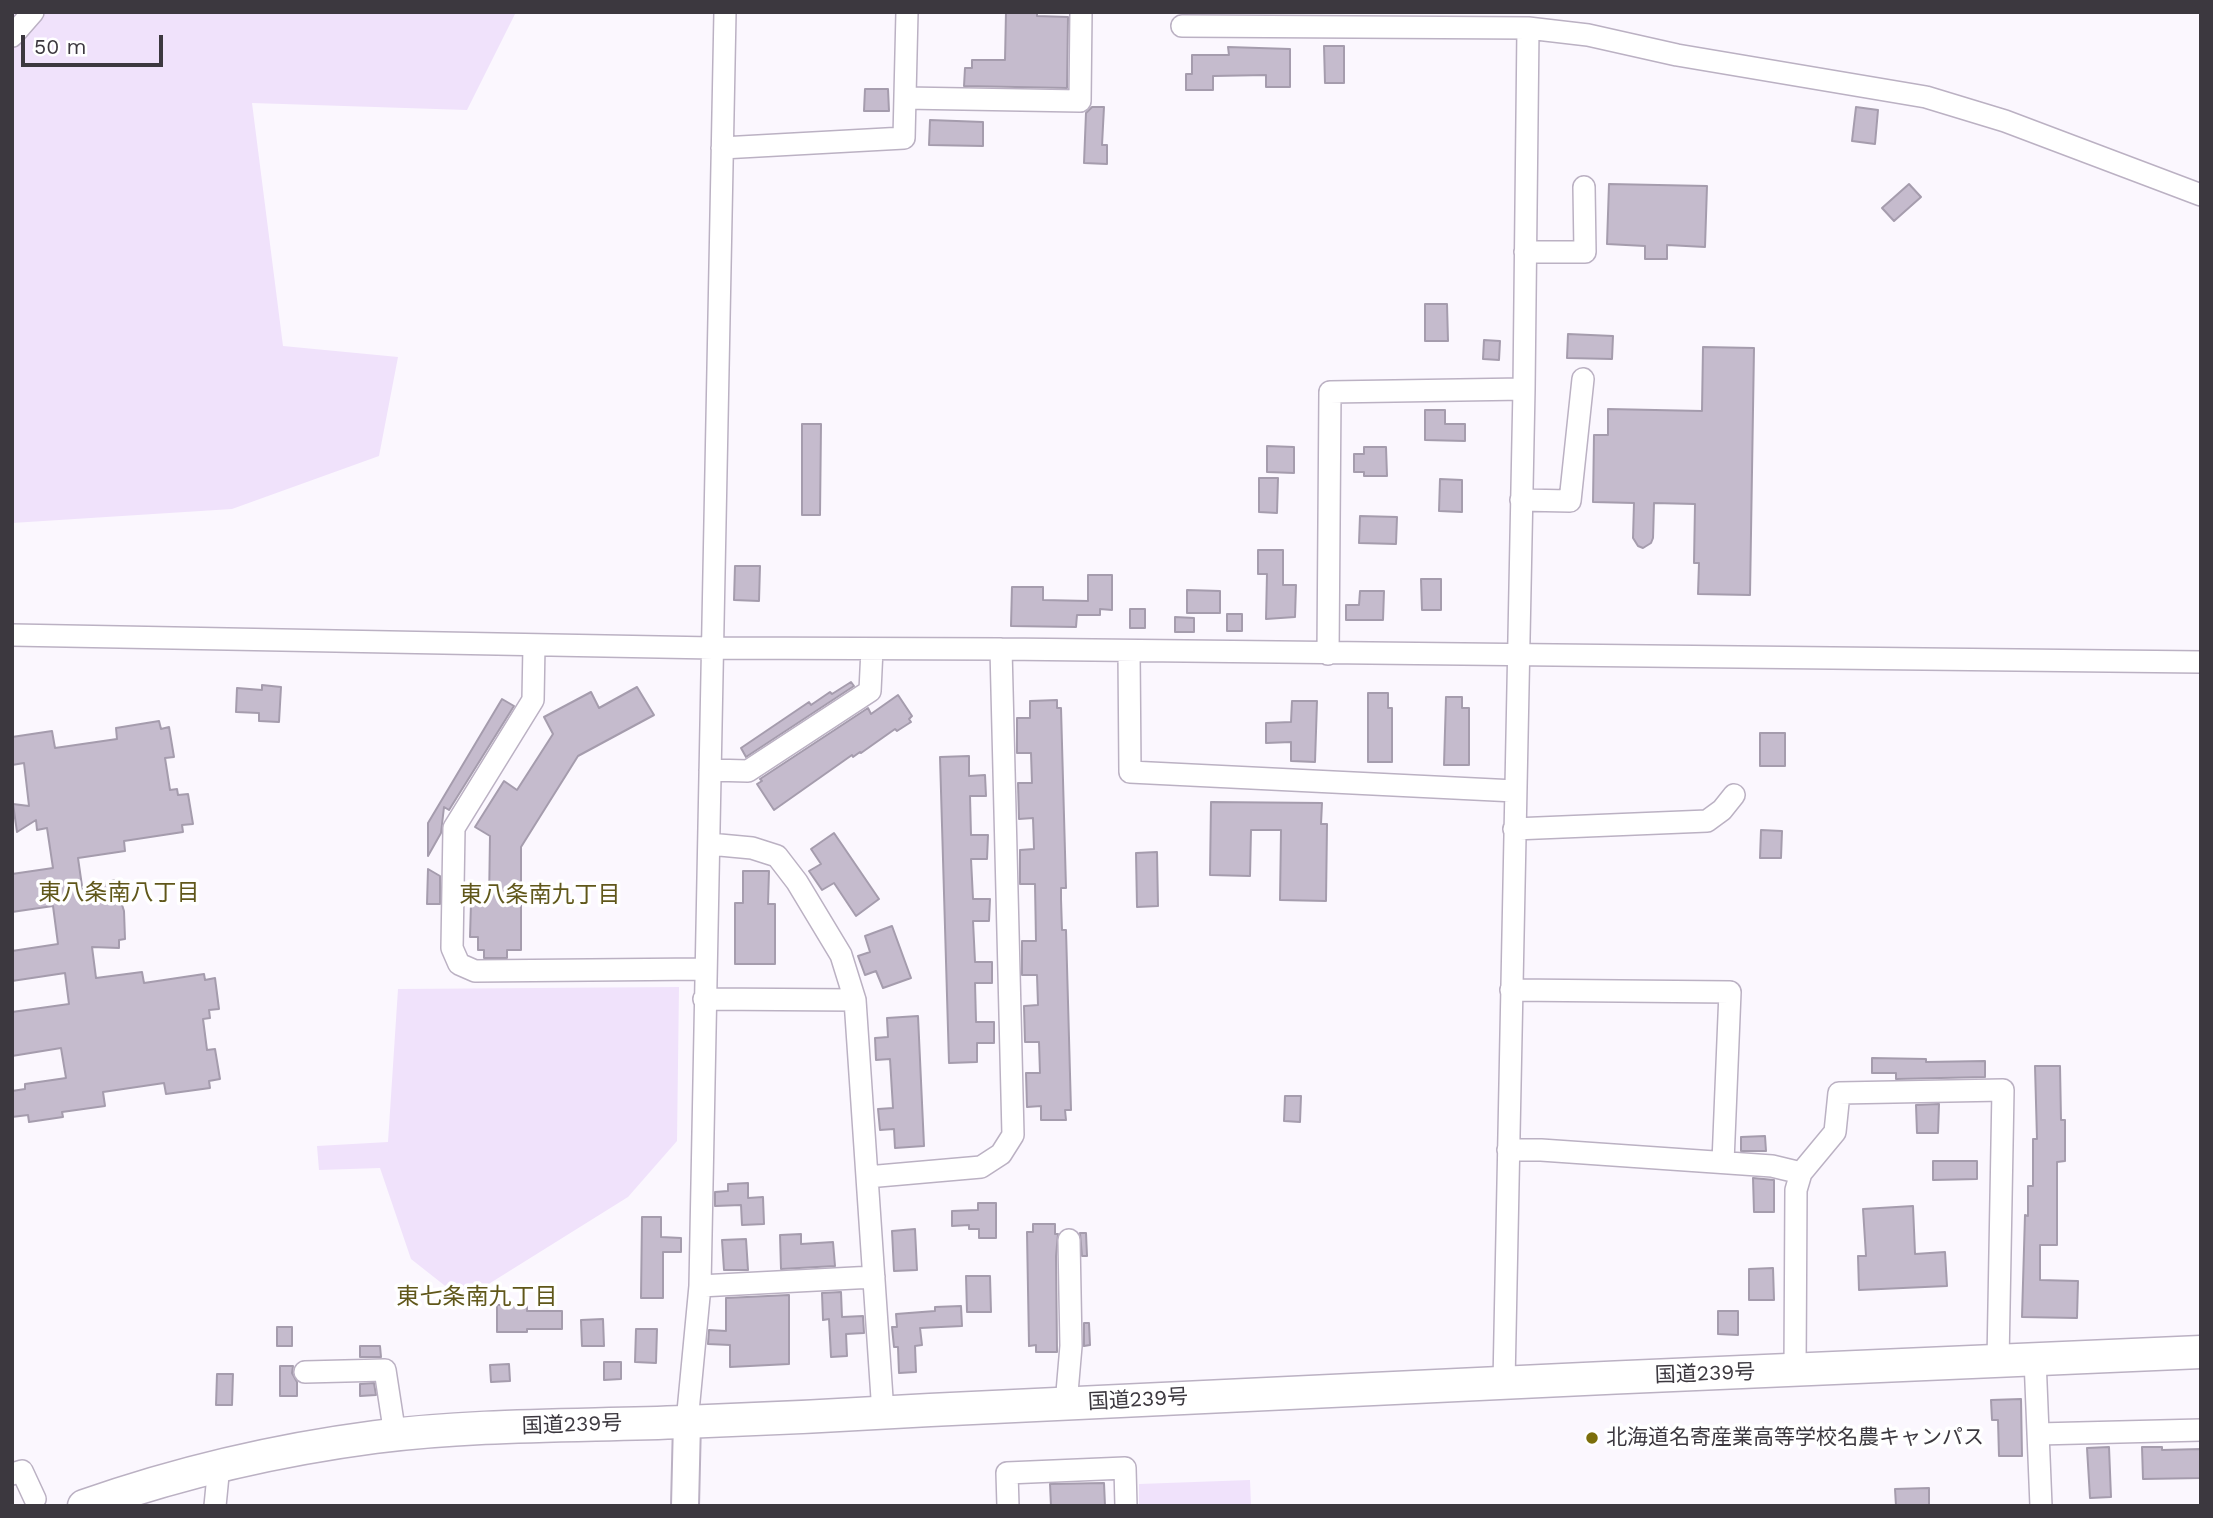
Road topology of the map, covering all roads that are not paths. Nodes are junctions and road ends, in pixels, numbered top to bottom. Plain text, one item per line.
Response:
1 (33, 12) edge
2 (724, 12) edge
3 (906, 12) edge
4 (1081, 12) edge
5 (1182, 26) dead end
6 (1528, 28) junction
7 (12, 36) edge
8 (905, 98) junction
9 (722, 148) junction
10 (1584, 187) dead end
11 (2201, 195) edge
12 (1525, 252) junction
13 (1583, 379) dead end
14 (1524, 389) junction
15 (1521, 500) junction
16 (12, 635) edge
17 (534, 645) junction
18 (713, 648) junction
19 (872, 649) junction
20 (1001, 649) junction
21 (1129, 651) junction
22 (1328, 654) junction
23 (1517, 656) junction
24 (2201, 662) edge
25 (710, 770) junction
26 (1515, 791) junction
27 (1734, 795) dead end
28 (1514, 829) junction
29 (709, 844) junction
30 (705, 970) junction
31 (1511, 990) junction
32 (704, 999) junction
33 (855, 1000) junction
34 (1508, 1150) junction
35 (1723, 1162) junction
36 (1801, 1173) junction
37 (867, 1177) junction
38 (1069, 1240) dead end
39 (874, 1277) junction
40 (701, 1286) junction
41 (2201, 1352) edge
42 (2035, 1359) junction
43 (1998, 1361) junction
44 (1795, 1370) junction
45 (305, 1372) dead end
46 (1504, 1382) junction
47 (1066, 1404) junction
48 (883, 1413) junction
49 (687, 1422) junction
50 (2201, 1430) edge
51 (2038, 1434) junction
52 (395, 1435) junction
53 (219, 1465) junction
54 (12, 1474) edge
55 (35, 1499) dead end
56 (84, 1506) edge
57 (215, 1506) edge
58 (685, 1506) edge
59 (1008, 1506) edge
60 (1126, 1506) edge
61 (2041, 1506) edge

1 - 7 street
2 - 9 street
3 - 8 street
4 - 8 street
5 - 6 street
6 - 11 street
6 - 12 street
8 - 9 street
9 - 18 street
10 - 12 street
12 - 14 street
13 - 15 street
14 - 15 street
14 - 22 street
15 - 23 street
16 - 17 street
17 - 18 street
17 - 30 street
18 - 19 street
18 - 25 street
19 - 20 street
19 - 25 street
20 - 21 street
20 - 37 street
21 - 22 street
21 - 26 street
22 - 23 street
23 - 24 street
23 - 26 street
25 - 29 street
26 - 28 street
27 - 28 street
28 - 31 street
29 - 30 street
29 - 33 street
30 - 32 street
31 - 34 street
31 - 35 street
32 - 33 street
32 - 40 street
33 - 37 street
34 - 35 street
34 - 46 street
35 - 36 street
36 - 43 street
36 - 44 street
37 - 39 street
38 - 47 street
39 - 40 street
39 - 48 street
40 - 49 street
41 - 42 highway, 国道239号
42 - 43 highway, 国道239号
42 - 51 street
43 - 44 highway, 国道239号
44 - 46 highway, 国道239号
45 - 52 street
46 - 47 highway, 国道239号
47 - 48 highway, 国道239号
48 - 49 highway, 国道239号
49 - 52 highway, 国道239号
49 - 58 main road
50 - 51 street
51 - 61 street
52 - 53 highway, 国道239号
53 - 56 highway, 国道239号
53 - 57 street
54 - 55 street
59 - 60 street

